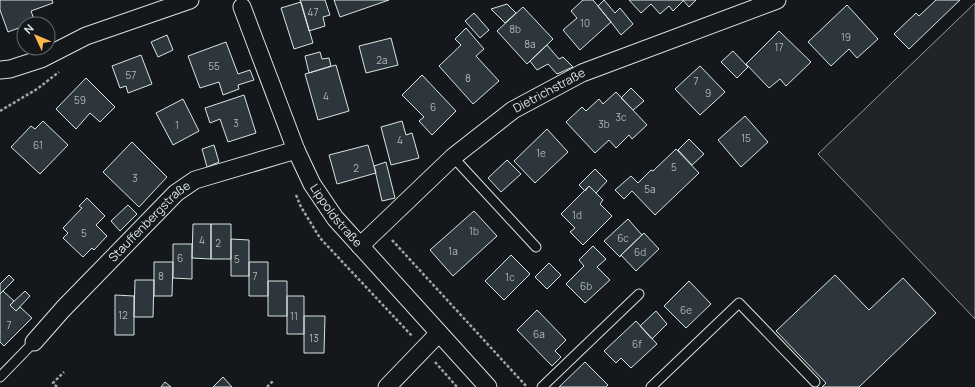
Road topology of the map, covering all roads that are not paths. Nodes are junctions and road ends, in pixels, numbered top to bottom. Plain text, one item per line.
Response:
1 (190, 0) edge
2 (777, 0) edge
3 (240, 2) edge
4 (0, 70) edge
5 (296, 150) junction
6 (453, 157) junction
7 (360, 246) junction
8 (536, 247) dead end
9 (639, 294) dead end
10 (439, 333) junction
11 (34, 342) joint
12 (0, 377) edge
13 (815, 382) dead end
14 (387, 387) edge
15 (488, 387) edge
16 (542, 387) edge
17 (651, 387) edge

1 - 4 street
2 - 6 street, Dietrichstraße
3 - 5 street, Lippoldstraße
5 - 7 street, Lippoldstraße
5 - 11 street, Stauffenbergstraße
6 - 7 street, Dietrichstraße
6 - 8 lane
7 - 10 street, Lippoldstraße
9 - 16 lane
10 - 14 street
10 - 15 street, Lippoldstraße
11 - 12 lane
13 - 17 lane

